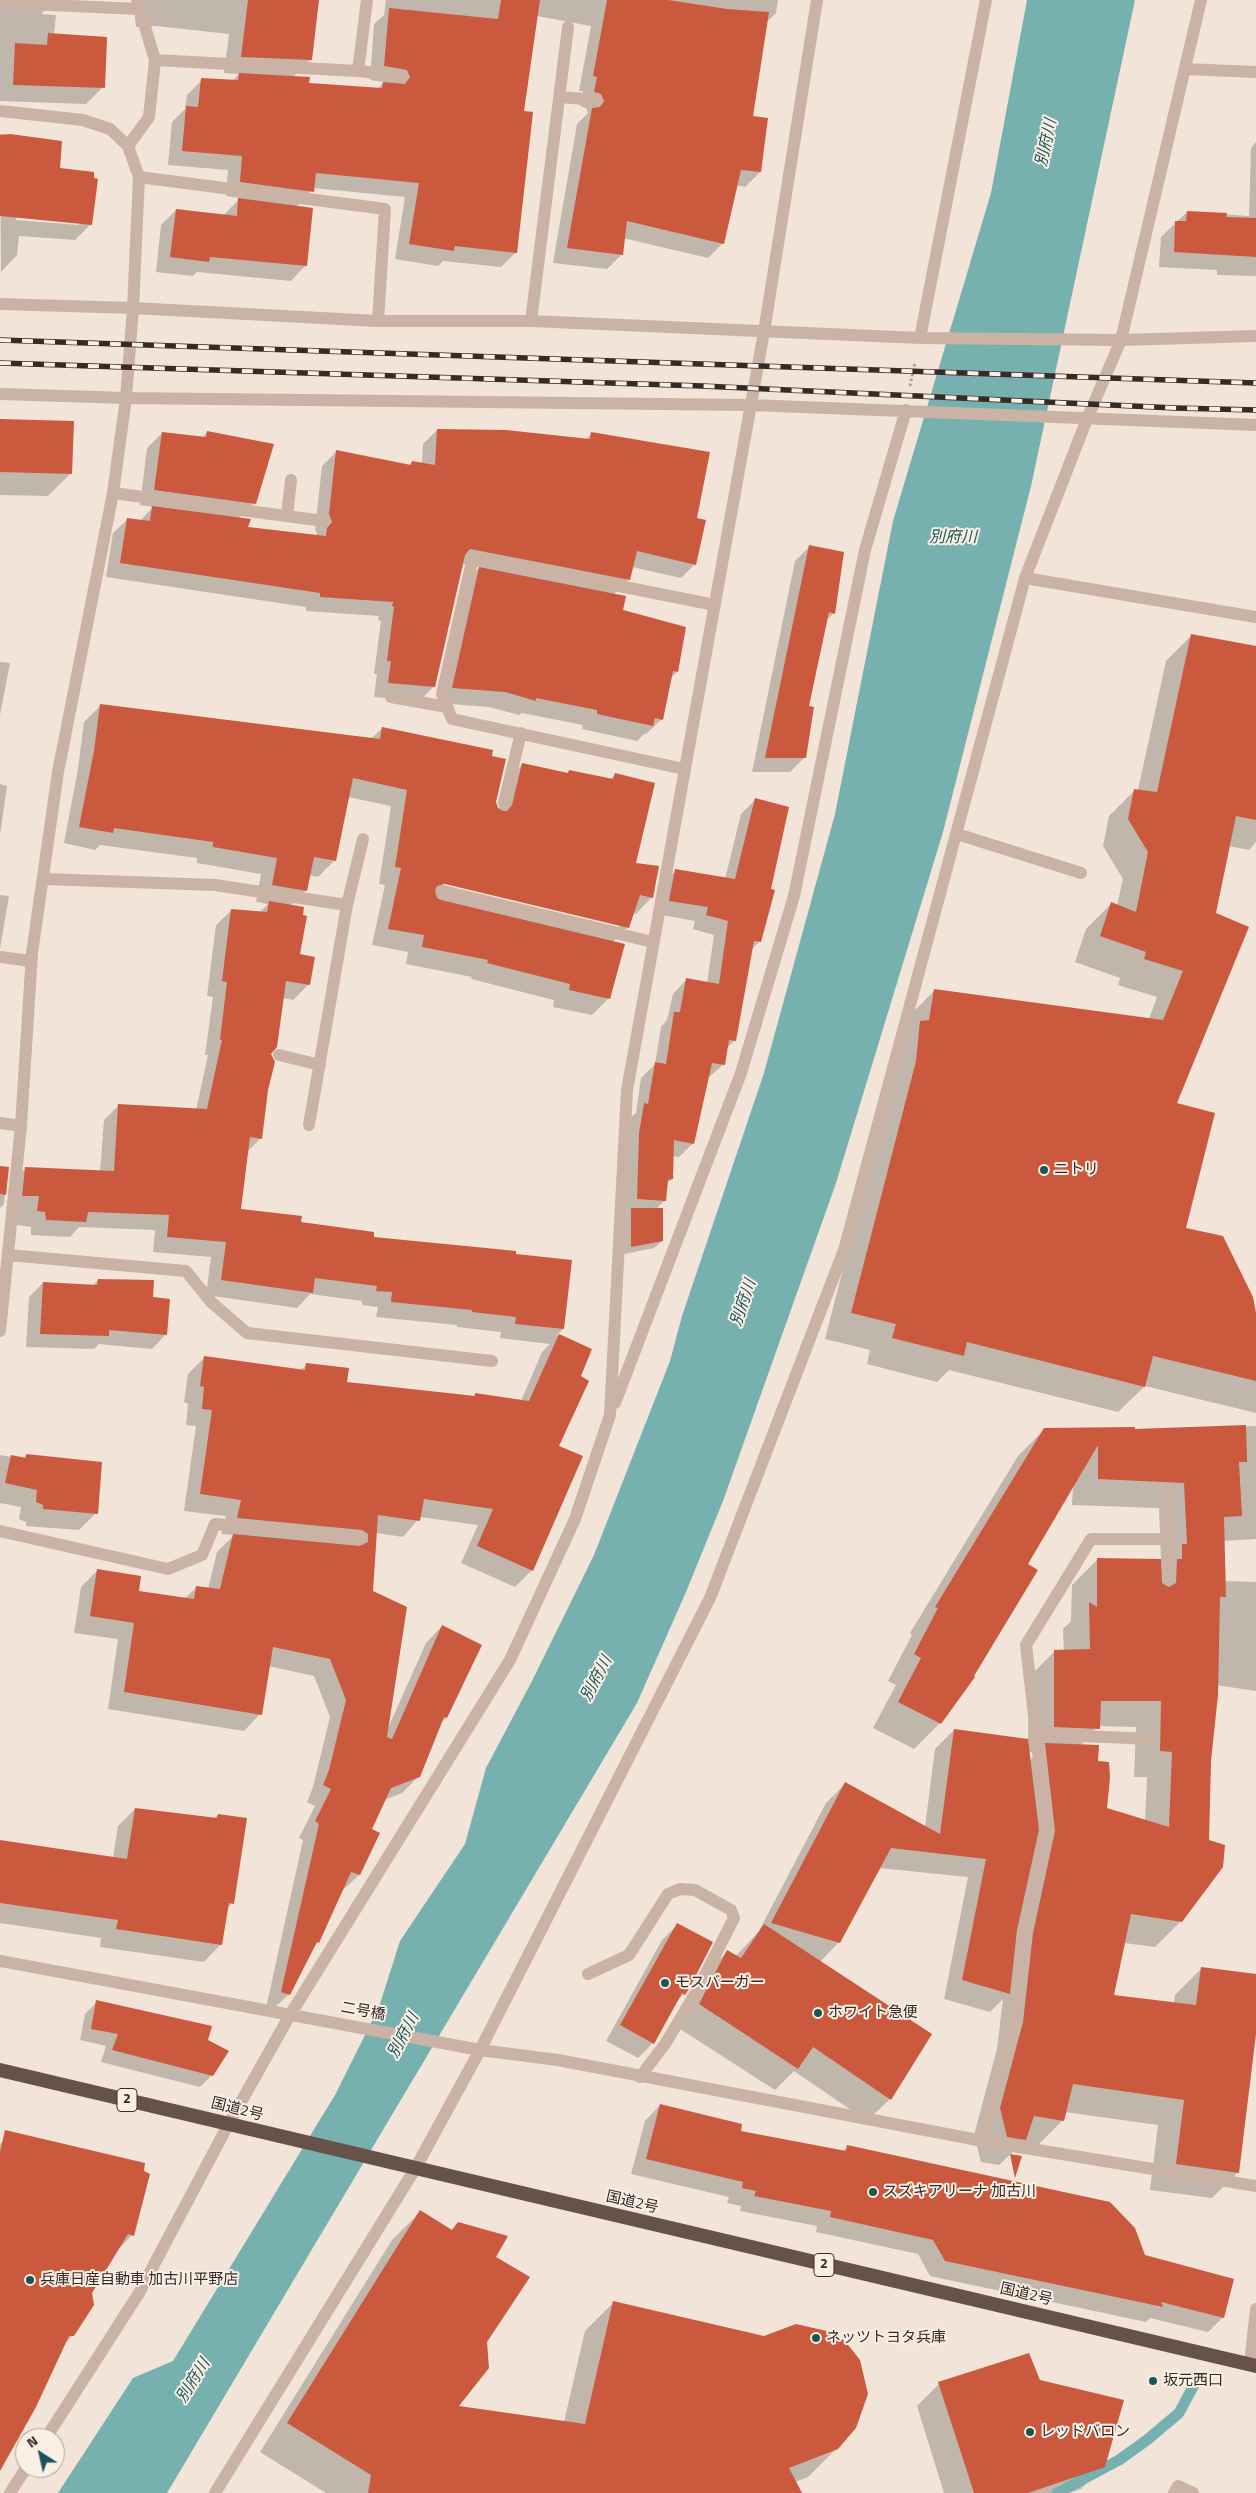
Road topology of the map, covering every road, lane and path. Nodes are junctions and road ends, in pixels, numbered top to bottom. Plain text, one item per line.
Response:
1 (367, 0) edge
2 (817, 0) edge
3 (986, 0) edge
4 (1201, 0) edge
5 (7, 3) dead end
6 (137, 4) edge
7 (568, 27) dead end
8 (156, 60) junction
9 (1185, 69) junction
10 (358, 71) junction
11 (1256, 72) edge
12 (402, 76) dead end
13 (560, 97) junction
14 (596, 100) dead end
15 (0, 111) edge
16 (128, 146) junction
17 (139, 177) junction
18 (0, 304) edge
19 (133, 308) junction
20 (378, 321) junction
21 (531, 321) junction
22 (764, 332) junction
23 (1256, 336) edge
24 (920, 338) junction
25 (1121, 340) junction
26 (0, 394) edge
27 (126, 398) junction
28 (751, 405) junction
29 (906, 410) junction
30 (1087, 419) junction
31 (1256, 425) edge
32 (291, 480) dead end
33 (113, 493) junction
34 (287, 516) junction
35 (324, 521) dead end
36 (1025, 578) junction
37 (715, 605) junction
38 (1256, 617) edge
39 (391, 698) dead end
40 (448, 707) junction
41 (521, 733) junction
42 (684, 769) junction
43 (504, 803) dead end
44 (957, 834) junction
45 (363, 839) dead end
46 (1082, 873) dead end
47 (44, 879) junction
48 (443, 892) dead end
49 (347, 905) junction
50 (653, 942) junction
51 (0, 957) edge
52 (31, 961) junction
53 (279, 1055) dead end
54 (320, 1065) junction
55 (0, 1123) edge
56 (309, 1125) dead end
57 (21, 1126) junction
58 (8, 1254) junction
59 (2, 1281) edge
60 (0, 1332) edge
61 (492, 1361) dead end
62 (610, 1415) junction
63 (1169, 1496) dead end
64 (0, 1531) edge
65 (361, 1538) dead end
66 (1168, 1538) junction
67 (1168, 1579) dead end
68 (1036, 1734) junction
69 (1151, 1739) dead end
70 (0, 1961) edge
71 (588, 1974) dead end
72 (290, 2015) junction
73 (480, 2050) junction
74 (0, 2070) edge
75 (640, 2077) junction
76 (228, 2124) junction
77 (982, 2141) junction
78 (415, 2169) junction
79 (1256, 2186) edge
80 (1256, 2309) edge
81 (1253, 2366) edge
82 (52, 2428) edge
83 (20, 2478) edge
84 (10, 2493) edge
85 (216, 2493) edge
86 (1174, 2493) edge
87 (1193, 2493) edge

1 - 10 street
2 - 22 street
3 - 24 street
4 - 9 street
5 - 6 street
6 - 8 street
7 - 13 street
8 - 10 street
8 - 16 street
9 - 11 street
9 - 25 street
10 - 12 street
13 - 14 street
13 - 21 street
15 - 16 street
16 - 17 street
17 - 19 street
17 - 20 street
18 - 19 street
19 - 20 street
19 - 27 street
20 - 21 street
21 - 22 street
22 - 24 street
22 - 28 street
23 - 25 street
24 - 25 street
24 - 29 path
25 - 30 street
26 - 27 street
27 - 28 street
27 - 33 street
28 - 29 street
28 - 37 street
29 - 30 street
29 - 62 street
30 - 31 street
30 - 36 street
32 - 34 street
33 - 34 street
33 - 47 street
34 - 35 street
36 - 38 street
36 - 44 street
37 - 40 street
37 - 42 street
39 - 40 street
40 - 41 street
41 - 42 street
41 - 43 street
42 - 50 street
44 - 46 street
44 - 73 street
45 - 49 street
47 - 49 street
47 - 52 street
48 - 50 street
49 - 54 street
50 - 62 street
51 - 52 street
52 - 57 street
53 - 54 street
54 - 56 street
55 - 57 street
57 - 58 street
58 - 59 street
58 - 61 street
59 - 60 street
62 - 72 street
63 - 66 street
64 - 65 street
66 - 67 street
66 - 68 street
68 - 69 street
68 - 77 street
70 - 72 street, 二号橋
71 - 75 street
72 - 73 street, 二号橋
72 - 76 street
73 - 75 street, 二号橋
73 - 78 street
74 - 76 highway, 国道2号 / 2
75 - 77 street, 二号橋
76 - 78 highway, 国道2号 / 2
76 - 82 street
77 - 79 street, 二号橋
78 - 81 highway, 国道2号 / 2
78 - 85 street
80 - 81 street
83 - 84 street
86 - 87 street

